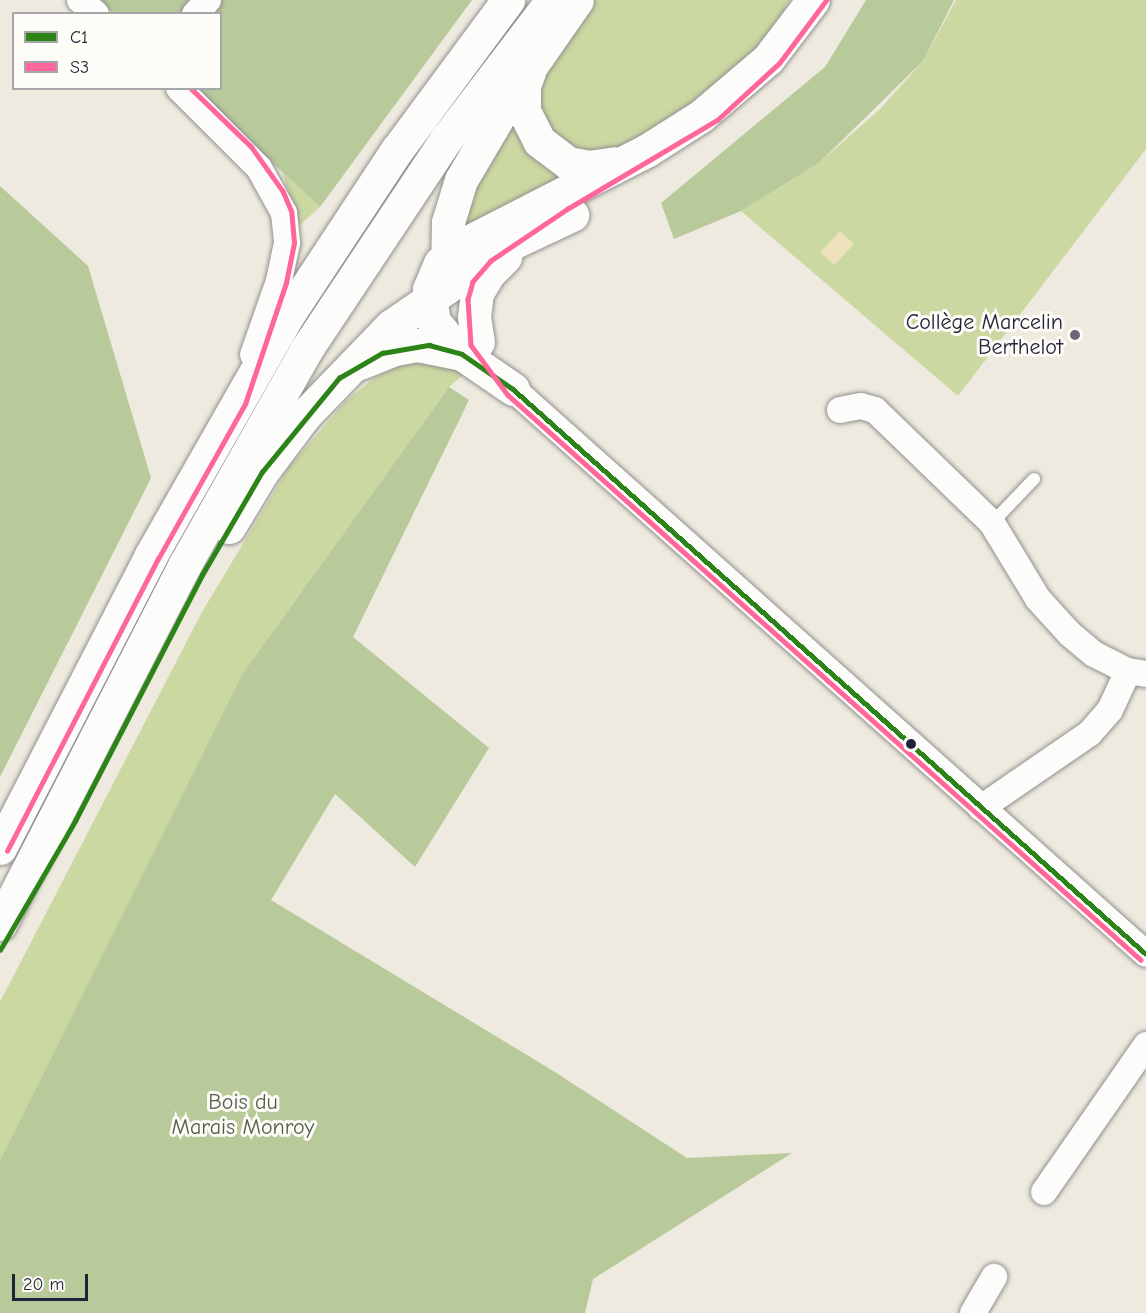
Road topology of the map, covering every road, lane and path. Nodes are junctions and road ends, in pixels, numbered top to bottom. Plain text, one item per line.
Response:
1 (80, 0) edge
2 (208, 0) edge
3 (486, 0) edge
4 (508, 0) edge
5 (552, 0) edge
6 (577, 0) edge
7 (813, 0) edge
8 (836, 0) edge
9 (94, 12) edge
10 (197, 12) edge
11 (533, 62) junction
12 (181, 90) edge
13 (397, 150) junction
14 (628, 160) junction
15 (572, 215) junction
16 (441, 279) junction
17 (470, 348) junction
18 (339, 378) junction
19 (513, 389) joint
20 (238, 401) junction
21 (840, 410) dead end
22 (1034, 479) dead end
23 (992, 523) junction
24 (1137, 672) edge
25 (981, 808) junction
26 (0, 848) edge
27 (0, 924) edge
28 (0, 950) edge
29 (1146, 954) edge
30 (1146, 1046) edge
31 (1044, 1192) dead end
32 (994, 1277) dead end
33 (973, 1313) edge

1 - 9 street
2 - 10 street
3 - 13 highway
4 - 13 highway
5 - 27 highway
6 - 11 highway
7 - 14 highway
8 - 15 highway
11 - 14 highway
11 - 16 highway
12 - 20 street
13 - 20 highway
14 - 16 highway
15 - 16 highway
15 - 17 highway
16 - 17 highway
16 - 18 highway
17 - 18 highway
17 - 19 highway
18 - 28 highway
19 - 25 street
20 - 26 highway
21 - 23 street
22 - 23 lane
23 - 24 street
24 - 25 street
25 - 29 street
30 - 31 street
32 - 33 street

